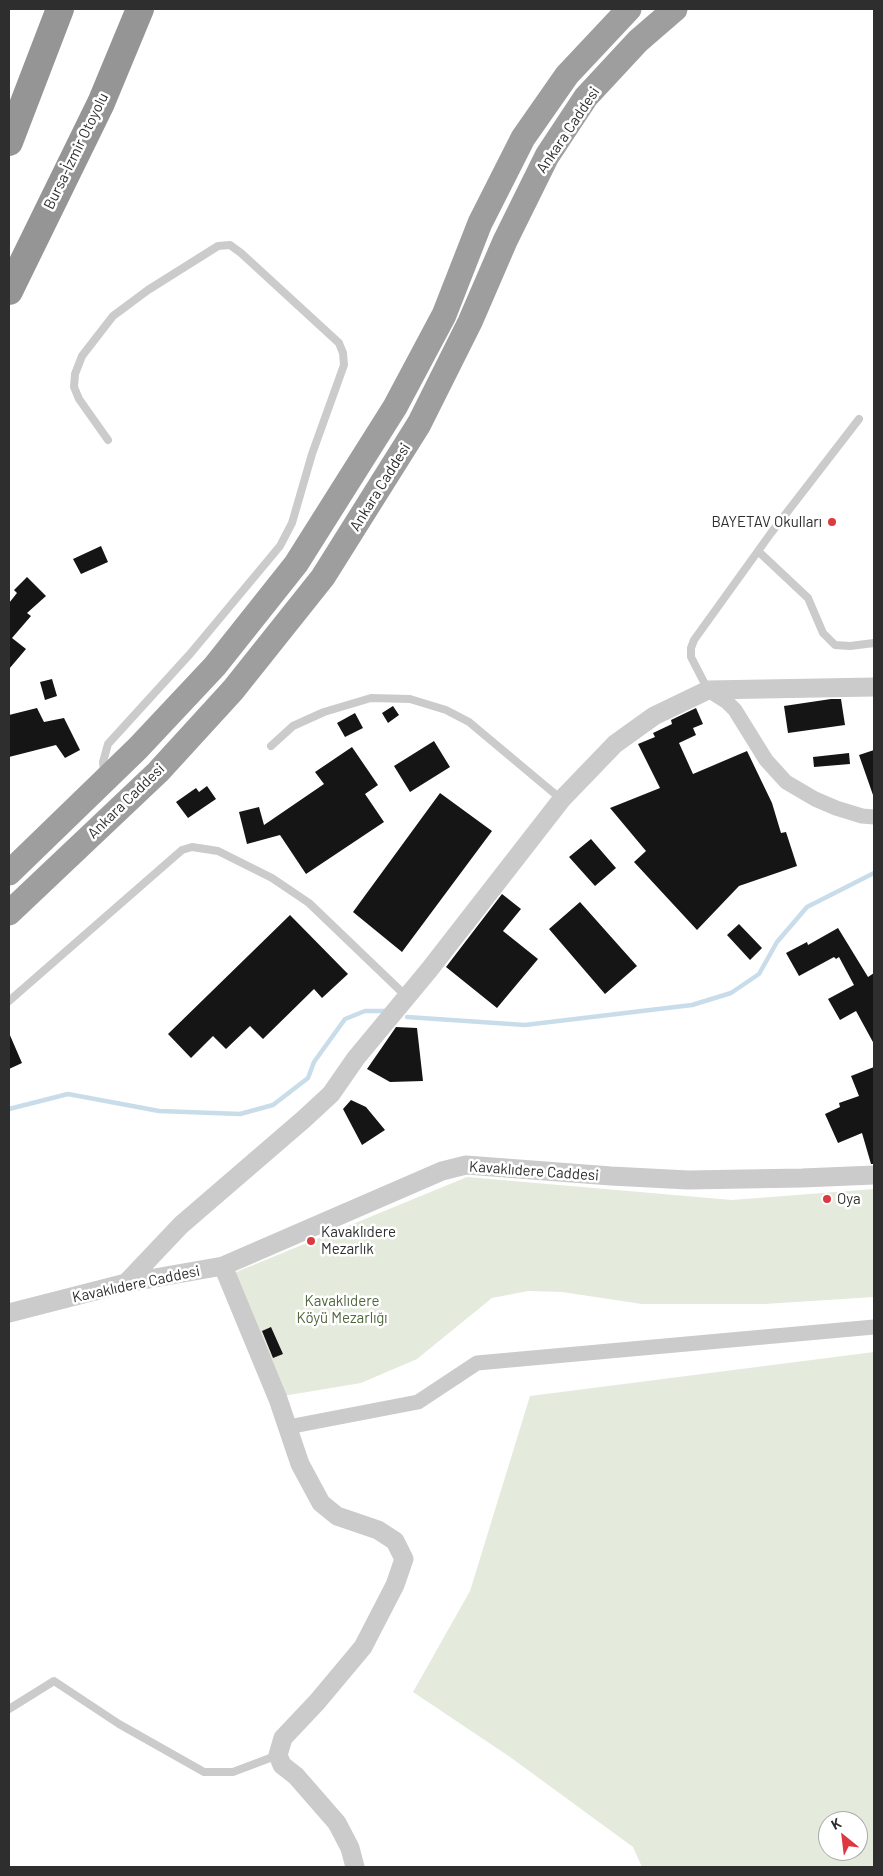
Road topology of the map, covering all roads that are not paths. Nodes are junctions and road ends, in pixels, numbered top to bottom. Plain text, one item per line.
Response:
1 (60, 9) edge
2 (140, 9) edge
3 (629, 9) edge
4 (675, 9) edge
5 (9, 142) edge
6 (9, 291) edge
7 (859, 419) dead end
8 (108, 440) dead end
9 (758, 551) junction
10 (874, 643) edge
11 (874, 687) edge
12 (708, 690) junction
13 (271, 746) dead end
14 (104, 780) junction
15 (562, 799) junction
16 (874, 817) edge
17 (9, 872) edge
18 (9, 913) edge
19 (407, 997) junction
20 (9, 1001) edge
21 (874, 1175) edge
22 (223, 1266) junction
23 (126, 1283) junction
24 (9, 1313) edge
25 (874, 1327) edge
26 (288, 1427) junction
27 (9, 1709) edge
28 (278, 1755) junction
29 (355, 1867) edge

1 - 5 highway
2 - 6 highway, Bursa-İzmir Otoyolu
3 - 14 highway, Ankara Caddesi
4 - 18 highway, Ankara Caddesi
7 - 9 lane
8 - 14 lane
9 - 10 lane
9 - 12 lane
11 - 12 street
12 - 15 street
12 - 16 street
13 - 15 lane
14 - 17 highway, Ankara Caddesi
15 - 19 street
19 - 20 lane
19 - 23 street
21 - 22 street, Kavaklıdere Caddesi
22 - 23 street, Kavaklıdere Caddesi
22 - 26 street
23 - 24 street, Kavaklıdere Caddesi
25 - 26 street
26 - 28 street
27 - 28 lane
28 - 29 street

